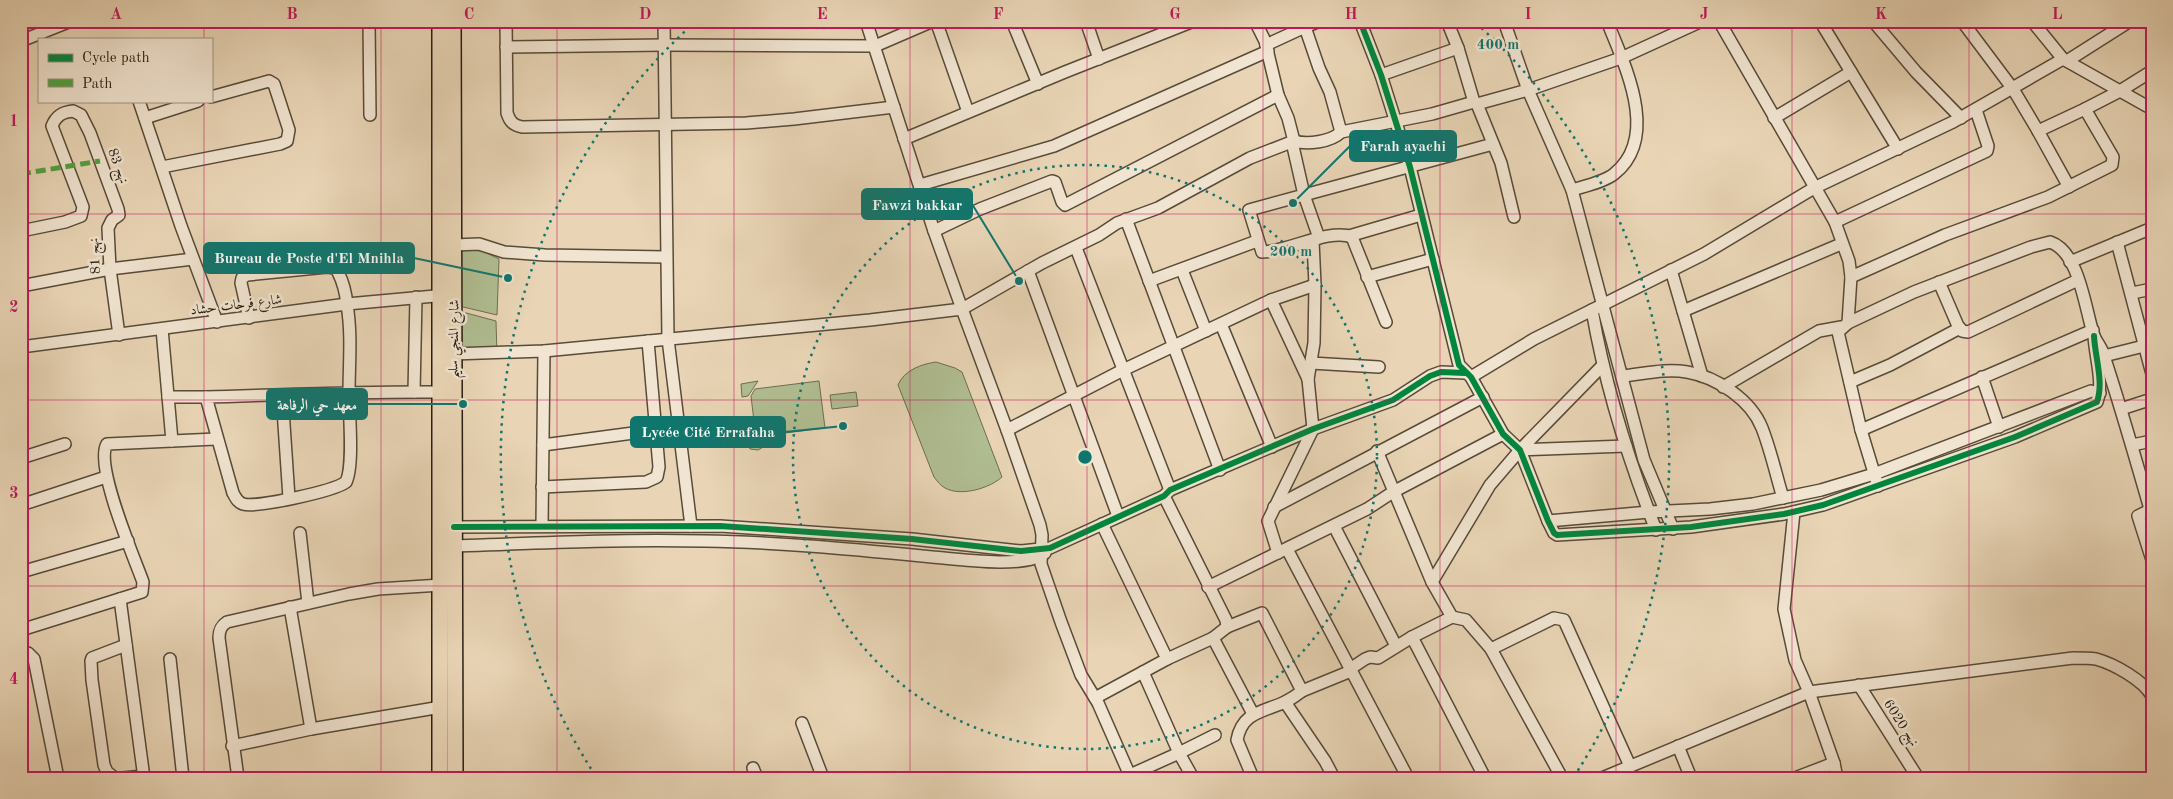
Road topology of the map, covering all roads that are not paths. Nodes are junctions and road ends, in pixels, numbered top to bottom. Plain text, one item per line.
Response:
1 (71, 21) edge
2 (369, 21) edge
3 (440, 21) edge
4 (453, 21) edge
5 (506, 21) edge
6 (664, 21) edge
7 (866, 21) edge
8 (934, 21) edge
9 (1012, 21) edge
10 (1086, 21) edge
11 (1159, 21) edge
12 (1194, 21) edge
13 (1255, 21) edge
14 (1320, 21) edge
15 (1360, 21) edge
16 (1447, 21) edge
17 (1504, 21) edge
18 (1607, 21) edge
19 (1702, 21) edge
20 (1719, 21) edge
21 (1820, 21) edge
22 (1873, 21) edge
23 (1962, 21) edge
24 (2032, 21) edge
25 (2130, 21) edge
26 (1305, 27) junction
27 (1163, 33) junction
28 (21, 41) edge
29 (665, 45) junction
30 (875, 46) junction
31 (506, 47) junction
32 (1267, 48) junction
33 (1458, 48) junction
34 (1100, 58) junction
35 (1621, 58) junction
36 (2065, 60) junction
37 (2152, 71) edge
38 (1851, 72) junction
39 (1381, 75) junction
40 (1038, 84) junction
41 (2013, 89) junction
42 (1528, 90) junction
43 (2120, 92) junction
44 (1278, 95) junction
45 (212, 97) edge
46 (139, 102) edge
47 (195, 102) edge
48 (1475, 103) junction
49 (894, 106) junction
50 (2085, 109) junction
51 (2152, 109) edge
52 (1976, 110) junction
53 (968, 112) junction
54 (370, 115) dead end
55 (145, 118) junction
56 (1774, 118) junction
57 (1961, 118) junction
58 (1396, 122) junction
59 (666, 126) junction
60 (2038, 131) junction
61 (1341, 132) junction
62 (904, 139) junction
63 (1293, 141) junction
64 (1493, 144) junction
65 (1898, 148) junction
66 (162, 166) junction
67 (1410, 168) junction
68 (920, 185) junction
69 (2069, 187) junction
70 (1814, 188) junction
71 (1572, 190) junction
72 (1304, 194) junction
73 (118, 209) joint
74 (1421, 215) junction
75 (1514, 217) dead end
76 (1126, 219) junction
77 (1835, 222) junction
78 (22, 226) edge
79 (2152, 228) edge
80 (934, 231) junction
81 (1349, 236) junction
82 (1316, 239) junction
83 (1257, 241) junction
84 (2118, 242) junction
85 (1841, 244) junction
86 (454, 245) junction
87 (1076, 248) junction
88 (666, 257) junction
89 (193, 259) junction
90 (1433, 259) junction
91 (2070, 262) junction
92 (110, 269) junction
93 (1182, 270) junction
94 (1671, 270) junction
95 (1028, 271) junction
96 (1367, 277) junction
97 (1851, 277) junction
98 (2078, 280) junction
99 (1149, 281) junction
100 (1939, 282) junction
101 (1315, 284) junction
102 (21, 286) edge
103 (2152, 289) edge
104 (2132, 293) junction
105 (448, 295) junction
106 (416, 297) junction
107 (1271, 300) junction
108 (347, 304) junction
109 (1604, 306) junction
110 (962, 310) junction
111 (1592, 310) junction
112 (1683, 311) junction
113 (249, 318) junction
114 (217, 322) junction
115 (1386, 322) dead end
116 (1221, 324) junction
117 (1845, 325) junction
118 (1960, 328) junction
119 (162, 329) junction
120 (1206, 331) junction
121 (2093, 333) junction
122 (119, 335) junction
123 (668, 339) junction
124 (648, 341) junction
125 (2146, 342) edge
126 (21, 347) edge
127 (1174, 347) junction
128 (544, 351) junction
129 (453, 354) junction
130 (2104, 356) junction
131 (1310, 363) junction
132 (1603, 365) junction
133 (1379, 367) dead end
134 (1123, 370) junction
135 (2152, 374) edge
136 (1468, 375) junction
137 (1622, 376) junction
138 (1702, 376) junction
139 (1982, 377) junction
140 (1308, 378) junction
141 (1850, 382) junction
142 (1723, 387) junction
143 (414, 392) junction
144 (440, 392) junction
145 (348, 393) junction
146 (2100, 393) junction
147 (282, 395) junction
148 (1075, 396) junction
149 (168, 397) junction
150 (206, 397) junction
151 (1483, 397) junction
152 (2152, 399) edge
153 (2121, 408) junction
154 (1999, 427) junction
155 (1313, 429) junction
156 (656, 430) junction
157 (1007, 430) junction
158 (1860, 430) junction
159 (1502, 434) junction
160 (216, 439) junction
161 (172, 441) junction
162 (2152, 441) edge
163 (65, 444) dead end
164 (543, 445) junction
165 (2132, 445) junction
166 (1626, 446) junction
167 (1272, 447) junction
168 (1520, 450) junction
169 (1377, 452) junction
170 (21, 458) edge
171 (1220, 470) junction
172 (1874, 474) junction
173 (106, 477) junction
174 (1878, 486) junction
175 (542, 488) junction
176 (1393, 492) junction
177 (1167, 493) junction
178 (288, 498) junction
179 (1783, 498) junction
180 (21, 505) edge
181 (1273, 507) junction
182 (2151, 509) edge
183 (1649, 512) junction
184 (1664, 512) junction
185 (1794, 512) junction
186 (1118, 516) junction
187 (1548, 522) junction
188 (1102, 524) junction
189 (542, 526) junction
190 (690, 526) junction
191 (1334, 526) junction
192 (454, 527) junction
193 (765, 528) junction
194 (1673, 529) junction
195 (1656, 530) junction
196 (300, 533) dead end
197 (128, 541) junction
198 (765, 543) junction
199 (454, 546) junction
200 (1283, 551) junction
201 (1044, 552) junction
202 (2152, 560) edge
203 (21, 572) edge
204 (1432, 582) junction
205 (440, 585) junction
206 (1208, 587) junction
207 (120, 600) junction
208 (308, 603) junction
209 (290, 607) junction
210 (1452, 617) junction
211 (1227, 628) junction
212 (21, 630) edge
213 (1412, 637) junction
214 (1214, 638) junction
215 (126, 645) junction
216 (1396, 646) junction
217 (1491, 649) junction
218 (21, 653) edge
219 (170, 659) dead end
220 (1167, 659) junction
221 (1351, 670) junction
222 (1143, 672) junction
223 (1859, 685) junction
224 (1302, 691) junction
225 (1810, 692) junction
226 (2152, 696) edge
227 (1094, 698) junction
228 (1285, 702) junction
229 (441, 707) junction
230 (1253, 714) junction
231 (802, 724) dead end
232 (310, 729) junction
233 (1214, 735) dead end
234 (232, 746) junction
235 (1678, 746) junction
236 (1180, 753) junction
237 (1834, 763) junction
238 (1630, 766) junction
239 (1131, 776) edge
240 (144, 777) edge
241 (1607, 777) edge
242 (58, 778) edge
243 (115, 778) edge
244 (123, 778) edge
245 (183, 778) edge
246 (238, 778) edge
247 (440, 778) edge
248 (455, 778) edge
249 (823, 778) edge
250 (1193, 778) edge
251 (1253, 778) edge
252 (1334, 778) edge
253 (1408, 778) edge
254 (1485, 778) edge
255 (1562, 778) edge
256 (1691, 778) edge
257 (1795, 778) edge
258 (1837, 778) edge
259 (1918, 778) edge

1 - 28 street
2 - 54 street
3 - 105 main road, شارع المنجي سليم
4 - 86 main road, شارع المنجي سليم
5 - 31 street
6 - 29 street
7 - 30 street
8 - 30 street
8 - 53 street
9 - 40 street
10 - 34 street
11 - 27 street
12 - 27 street
13 - 32 street
14 - 26 street
15 - 39 street
16 - 33 street
17 - 42 street
18 - 35 street
19 - 35 street
20 - 56 street
21 - 38 street
22 - 57 street
23 - 41 street
24 - 36 street
25 - 36 street
26 - 32 street
26 - 61 street
27 - 34 street
29 - 30 street
29 - 31 street
29 - 59 street
30 - 49 street
31 - 59 street
32 - 44 street
32 - 68 street
33 - 39 street
33 - 48 street
34 - 40 street
35 - 42 street
35 - 71 street
36 - 41 street
36 - 43 street
37 - 43 street
38 - 56 street
38 - 65 street
39 - 58 street
40 - 53 street
41 - 52 street
41 - 60 street
42 - 48 street
42 - 71 street
43 - 50 street
43 - 51 street
44 - 63 street
44 - 80 street
45 - 66 street
46 - 55 street
47 - 55 street
48 - 58 street
48 - 64 street
49 - 59 street
49 - 62 street
50 - 60 street
50 - 69 street
52 - 57 street
52 - 77 street
53 - 62 street
55 - 66 street
56 - 70 street
57 - 65 street
58 - 61 street
58 - 67 street
59 - 88 street
60 - 69 street
61 - 63 street
62 - 68 street
63 - 72 street
63 - 76 street
64 - 67 street
64 - 75 street
65 - 70 street
66 - 89 street
67 - 72 street
67 - 74 street
68 - 80 street
69 - 97 street
70 - 77 street
70 - 94 street
71 - 109 street
72 - 82 street
72 - 83 street
73 - 78 street, نهج 83
73 - 92 street, نهج 81
74 - 81 street
74 - 90 street
76 - 87 street
76 - 99 street
77 - 85 street
79 - 84 street
80 - 110 street
81 - 82 street
81 - 96 street
82 - 83 street
82 - 101 street
83 - 93 street
84 - 91 street
84 - 104 street
85 - 97 street
85 - 112 street
86 - 88 street
86 - 105 main road, شارع المنجي سليم
87 - 95 street
87 - 134 street
88 - 123 street
89 - 92 street
89 - 114 street
90 - 96 street
90 - 136 street
91 - 98 street
91 - 100 street
92 - 102 street
92 - 122 street, نهج 81
93 - 99 street
93 - 120 street
94 - 109 street
94 - 112 street
95 - 110 street
95 - 148 street
96 - 115 street
97 - 117 street
98 - 118 street
98 - 121 street
99 - 127 street
100 - 117 street
100 - 118 street
101 - 107 street
101 - 131 street
103 - 104 street
104 - 125 street
105 - 106 street, شارع فرحات حشاد
105 - 129 main road, شارع المنجي سليم
105 - 144 main road, شارع المنجي سليم
106 - 108 street, شارع فرحات حشاد
106 - 143 street
107 - 116 street
107 - 140 street
108 - 113 street, شارع فرحات حشاد
108 - 113 street
108 - 145 street
109 - 111 street
109 - 137 street
110 - 123 street
110 - 157 street
111 - 132 street
111 - 136 street
112 - 138 street
113 - 114 street, شارع فرحات حشاد
114 - 119 street, شارع فرحات حشاد
116 - 120 street
116 - 167 street
117 - 141 street
117 - 142 street
118 - 141 street
119 - 122 street, شارع فرحات حشاد
119 - 149 street
120 - 127 street
121 - 130 street
121 - 139 street
121 - 146 street
122 - 126 street, شارع فرحات حشاد
123 - 124 street
123 - 190 street
124 - 128 street
124 - 156 street
125 - 130 street
125 - 135 street
127 - 134 street
127 - 171 street
128 - 129 street
128 - 164 street
129 - 192 main road, شارع المنجي سليم
130 - 153 street
131 - 133 street
131 - 140 street
132 - 166 street
132 - 168 street
134 - 148 street
134 - 177 street
136 - 151 street
136 - 155 street
137 - 138 street
137 - 184 street
138 - 142 street
139 - 154 street
139 - 158 street
140 - 155 street
141 - 158 street
142 - 179 street
143 - 144 street
143 - 145 street
144 - 205 main road, شارع المنجي سليم
145 - 147 street
145 - 178 street
146 - 154 street
146 - 174 street
147 - 150 street
147 - 178 street
148 - 157 street
148 - 186 street
149 - 150 street
149 - 161 street
150 - 160 street
151 - 159 street
151 - 169 street
152 - 153 street
153 - 165 street
154 - 172 street
155 - 167 street
155 - 181 street
156 - 164 street
156 - 175 street
157 - 201 street
158 - 172 street
159 - 168 street
159 - 176 street
160 - 161 street
160 - 178 street
161 - 173 street
162 - 165 street
163 - 170 street
164 - 175 street
165 - 182 street
166 - 168 street
166 - 183 street
167 - 171 street
168 - 187 street
168 - 204 street
169 - 176 street
169 - 181 street
171 - 177 street
172 - 174 street
172 - 179 street
173 - 180 street
173 - 197 street
174 - 185 street
175 - 189 street
176 - 191 street
176 - 204 street
177 - 186 street
177 - 206 street
179 - 184 street
181 - 200 street
182 - 202 street
183 - 184 street
183 - 187 street
183 - 195 street
184 - 194 street
185 - 194 street
185 - 225 street
186 - 188 street
187 - 195 street
188 - 201 street
188 - 220 street
189 - 190 street
189 - 192 street
190 - 193 street
191 - 200 street
191 - 216 street
192 - 199 main road, شارع المنجي سليم
193 - 198 street
193 - 201 street
194 - 195 street
196 - 208 street
197 - 203 street
197 - 207 street
198 - 199 street
198 - 201 street
199 - 248 main road, شارع المنجي سليم
200 - 206 street
200 - 221 street
201 - 227 street
204 - 210 street
205 - 208 street
205 - 229 main road, شارع المنجي سليم
206 - 211 street
207 - 212 street
207 - 215 street
208 - 209 street
209 - 232 street
209 - 234 street
210 - 213 street
210 - 217 street
211 - 214 street
211 - 224 street
213 - 216 street
213 - 254 street
214 - 220 street
214 - 230 street
215 - 240 street
215 - 243 street
216 - 221 street
217 - 238 street
217 - 255 street
218 - 242 street
219 - 245 street
220 - 222 street
221 - 224 street
221 - 253 street
222 - 227 street
222 - 236 street
223 - 225 street
223 - 226 street
223 - 259 street, نهج 6020
224 - 228 street
225 - 235 street
225 - 237 street
227 - 239 street
228 - 230 street
228 - 252 street
229 - 232 street
229 - 247 main road, شارع المنجي سليم
230 - 251 street
231 - 249 street
232 - 234 street
233 - 236 street
234 - 246 street
235 - 238 street
235 - 256 street
236 - 239 street
236 - 250 street
237 - 257 street
237 - 258 street
238 - 241 street
240 - 244 street

